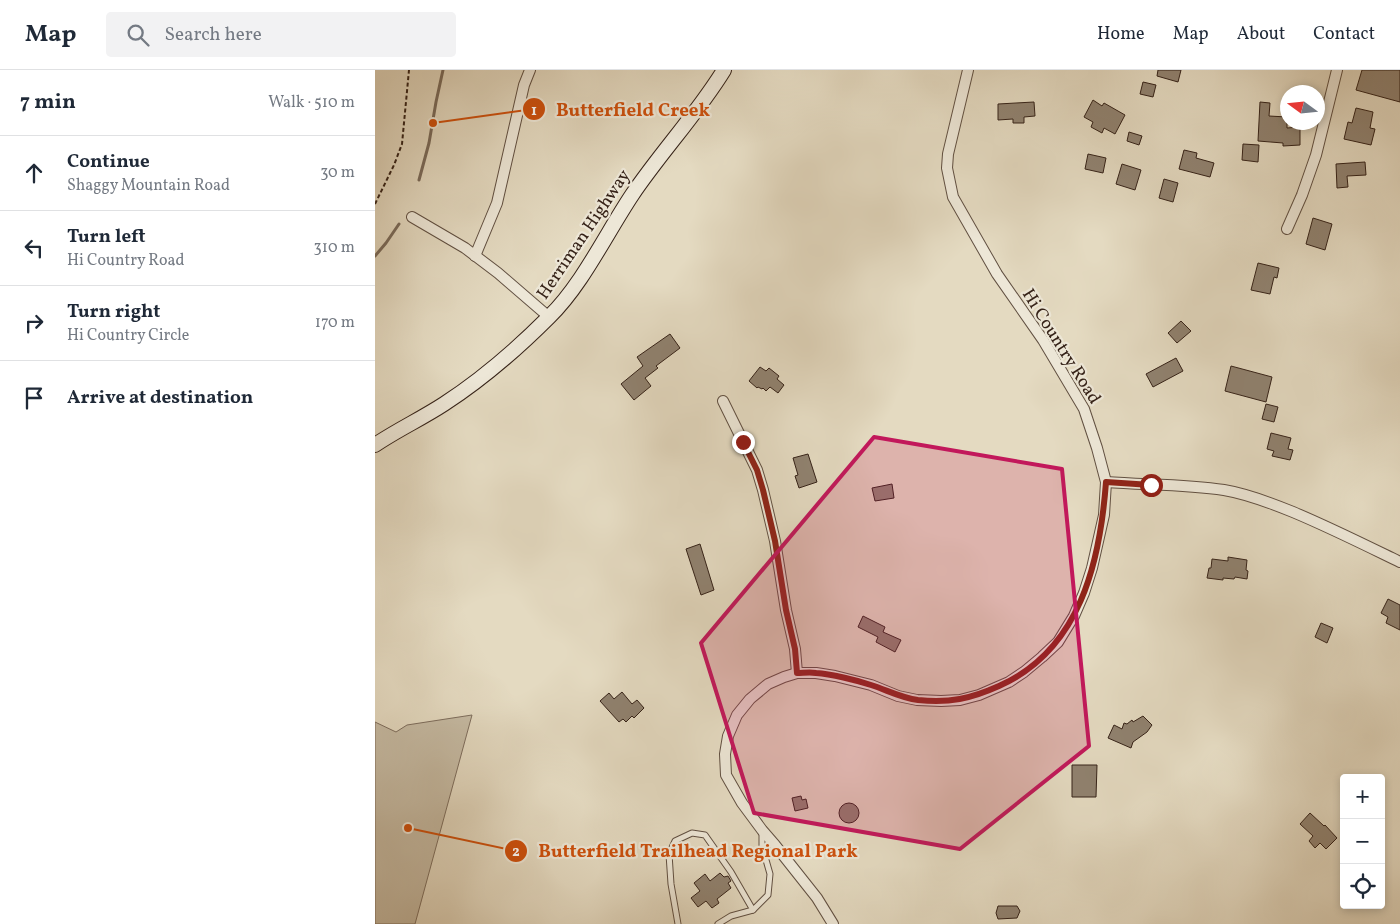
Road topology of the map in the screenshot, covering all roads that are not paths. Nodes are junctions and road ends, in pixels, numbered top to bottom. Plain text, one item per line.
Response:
1 (530, 70) edge
2 (725, 70) edge
3 (968, 70) edge
4 (1337, 70) edge
5 (412, 217) dead end
6 (1287, 229) dead end
7 (475, 256) junction
8 (549, 317) junction
9 (723, 401) dead end
10 (375, 445) edge
11 (1106, 482) junction
12 (1400, 562) edge
13 (797, 673) junction
14 (762, 830) junction
15 (753, 910) junction
16 (677, 924) edge
17 (718, 924) edge
18 (833, 924) edge

1 - 7 street
2 - 8 main road, Herriman Highway
3 - 11 street, Hi Country Road
4 - 6 street
5 - 7 street
7 - 8 street
8 - 10 main road, Herriman Highway
9 - 13 street
11 - 12 street
11 - 13 street, Hi Country Road
13 - 14 street, Hi Country Road
14 - 15 lane
14 - 18 street, Hi Country Road
15 - 16 lane
15 - 17 lane

